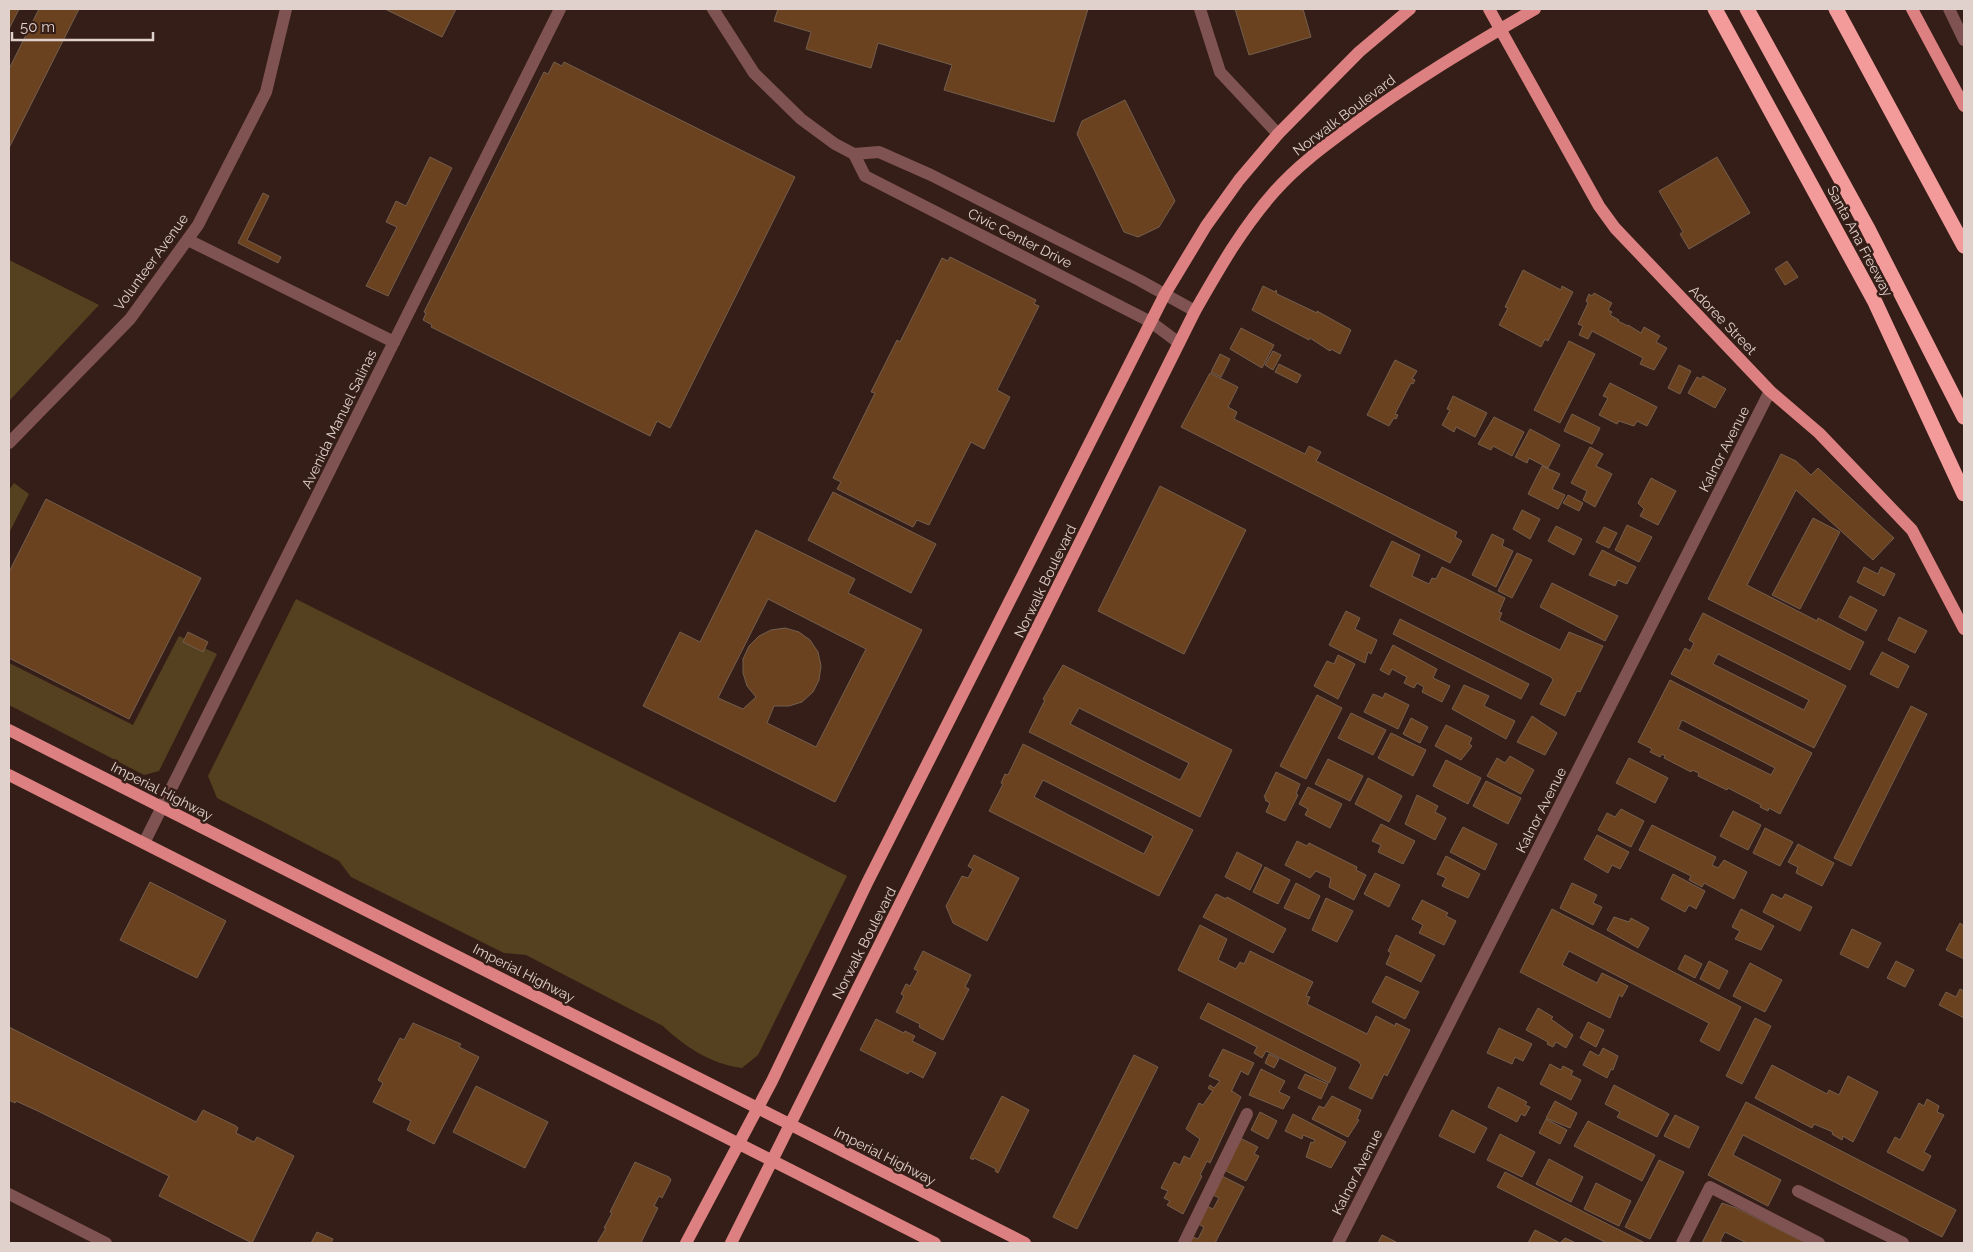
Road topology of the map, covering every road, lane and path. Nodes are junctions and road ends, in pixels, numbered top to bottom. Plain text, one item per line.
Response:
1 (286, 9) edge
2 (560, 9) edge
3 (713, 9) edge
4 (1200, 9) edge
5 (1410, 9) edge
6 (1489, 9) edge
7 (1535, 9) edge
8 (1715, 9) edge
9 (1747, 9) edge
10 (1836, 9) edge
11 (1912, 9) edge
12 (1949, 9) edge
13 (1501, 29) junction
14 (1964, 40) edge
15 (1964, 106) edge
16 (1278, 134) junction
17 (854, 154) junction
18 (188, 240) junction
19 (1964, 246) edge
20 (1165, 294) junction
21 (1195, 311) junction
22 (1151, 322) junction
23 (394, 342) junction
24 (1179, 343) junction
25 (1770, 391) junction
26 (1964, 417) edge
27 (9, 443) edge
28 (1964, 494) edge
29 (1964, 629) edge
30 (9, 730) edge
31 (9, 775) edge
32 (162, 807) junction
33 (144, 843) junction
34 (757, 1108) junction
35 (1247, 1114) dead end
36 (790, 1124) junction
37 (739, 1144) junction
38 (772, 1161) junction
39 (1798, 1191) dead end
40 (9, 1194) edge
41 (106, 1243) edge
42 (686, 1243) edge
43 (731, 1243) edge
44 (935, 1243) edge
45 (1025, 1243) edge
46 (1184, 1243) edge
47 (1338, 1243) edge
48 (1682, 1243) edge
49 (1820, 1243) edge
50 (1903, 1243) edge

1 - 18 street, Volunteer Avenue
2 - 23 street, Avenida Manuel Salinas
3 - 17 street
4 - 16 street
5 - 16 main road, Norwalk Boulevard
6 - 13 main road, Adoree Street
7 - 13 main road, Norwalk Boulevard
8 - 28 highway, Santa Ana Freeway
9 - 26 highway
10 - 19 highway
11 - 15 main road
12 - 14 street
13 - 21 main road, Norwalk Boulevard
13 - 25 main road, Adoree Street
16 - 20 main road, Norwalk Boulevard
17 - 20 street, Civic Center Drive
17 - 22 street, Civic Center Drive
18 - 23 street
18 - 27 street, Volunteer Avenue
20 - 21 street, Civic Center Drive
20 - 22 main road, Norwalk Boulevard
21 - 24 main road, Norwalk Boulevard
22 - 24 street, Civic Center Drive
22 - 34 main road, Norwalk Boulevard
23 - 32 street, Avenida Manuel Salinas
24 - 36 main road, Norwalk Boulevard
25 - 29 main road, Adoree Street
25 - 47 street, Kalnor Avenue
30 - 32 main road, Imperial Highway
31 - 33 main road
32 - 33 street, Avenida Manuel Salinas
32 - 34 main road, Imperial Highway
33 - 37 main road
34 - 36 main road, Imperial Highway
34 - 37 main road, Norwalk Boulevard
35 - 46 street
36 - 38 main road, Norwalk Boulevard
36 - 45 main road, Imperial Highway
37 - 38 main road
37 - 42 main road, Norwalk Boulevard
38 - 43 main road, Norwalk Boulevard
38 - 44 main road
39 - 50 street
40 - 41 street
48 - 49 street

